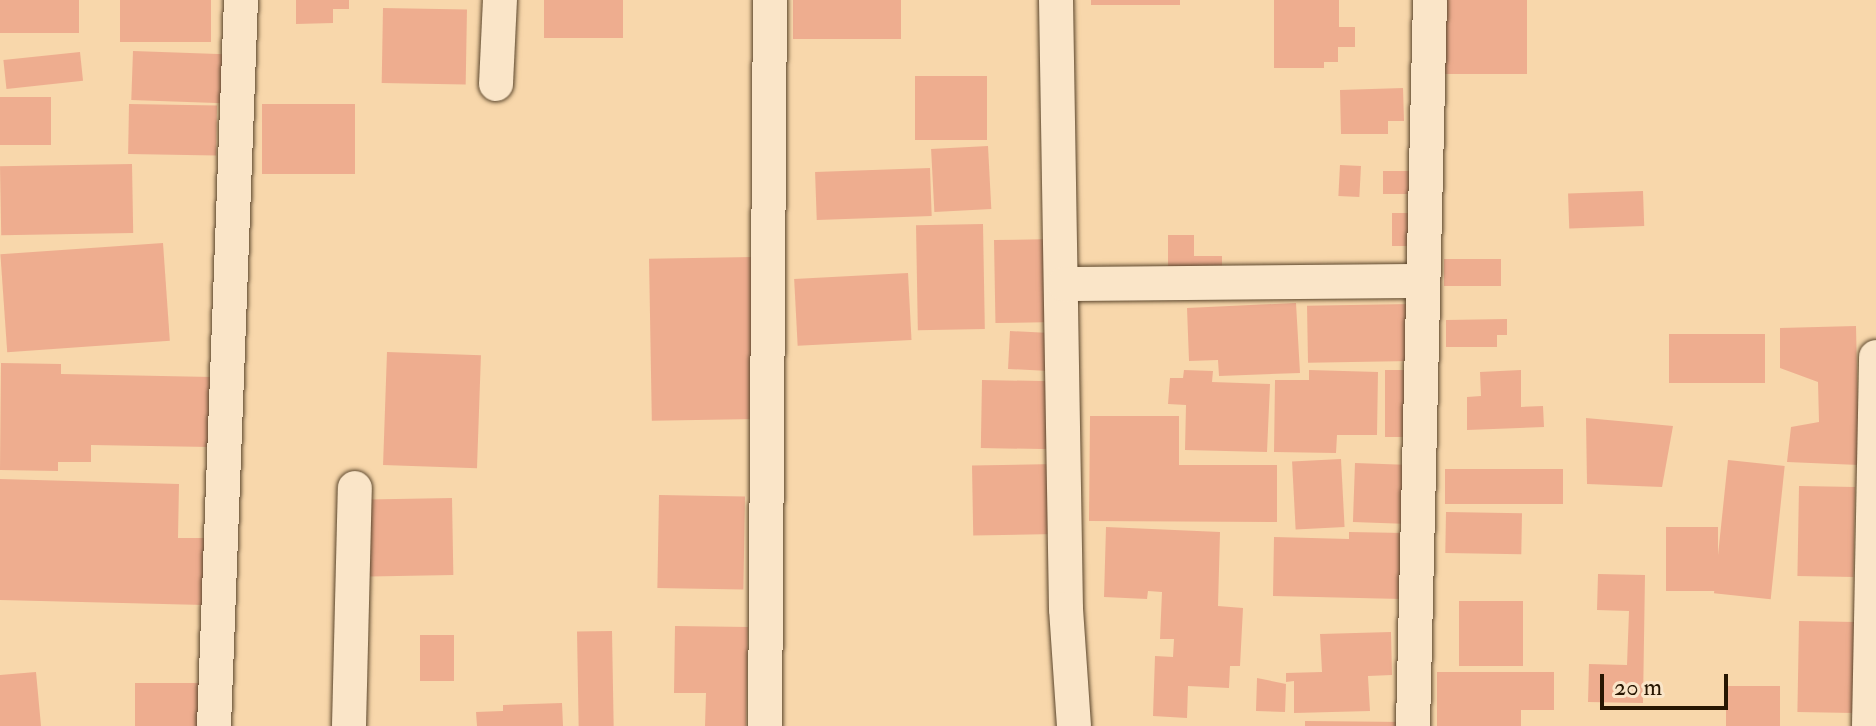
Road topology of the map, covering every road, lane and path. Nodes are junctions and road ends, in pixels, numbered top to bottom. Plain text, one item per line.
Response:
1 (241, 0) edge
2 (500, 0) edge
3 (770, 0) edge
4 (1056, 0) edge
5 (1430, 0) edge
6 (496, 84) dead end
7 (1423, 281) junction
8 (1064, 284) junction
9 (1876, 357) edge
10 (355, 488) dead end
11 (214, 726) edge
12 (349, 726) edge
13 (765, 726) edge
14 (1074, 726) edge
15 (1413, 726) edge
16 (1869, 726) edge

1 - 11 street
2 - 6 street
3 - 13 street
4 - 8 street
5 - 7 street
7 - 8 street
7 - 15 street
8 - 14 street
9 - 16 street
10 - 12 street

